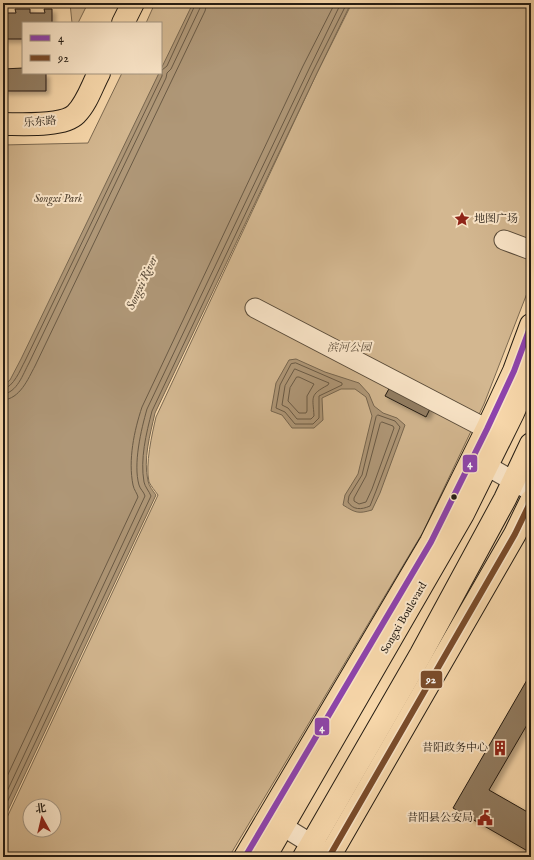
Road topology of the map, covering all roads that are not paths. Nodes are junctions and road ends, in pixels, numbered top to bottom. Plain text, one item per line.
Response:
1 (118, 3) edge
2 (133, 3) edge
3 (108, 22) edge
4 (124, 22) edge
5 (84, 74) edge
6 (99, 74) edge
7 (3, 110) edge
8 (3, 124) edge
9 (504, 240) dead end
10 (531, 250) edge
11 (255, 308) dead end
12 (531, 325) edge
13 (531, 372) edge
14 (487, 429) junction
15 (531, 444) edge
16 (487, 466) junction
17 (522, 486) edge
18 (531, 500) edge
19 (284, 827) junction
20 (308, 850) edge
21 (331, 856) edge
22 (245, 857) edge
23 (266, 857) edge

1 - 3 main road
2 - 4 main road
5 - 7 main road, 乐东路
6 - 8 main road, 乐东路
9 - 10 street
11 - 14 street
12 - 14 main road
13 - 16 main road, Songxi Boulevard
14 - 22 main road
15 - 17 main road
16 - 17 street
16 - 19 main road, Songxi Boulevard
17 - 20 main road
18 - 21 main road
19 - 20 street
19 - 23 main road, Songxi Boulevard
20 - 21 street

